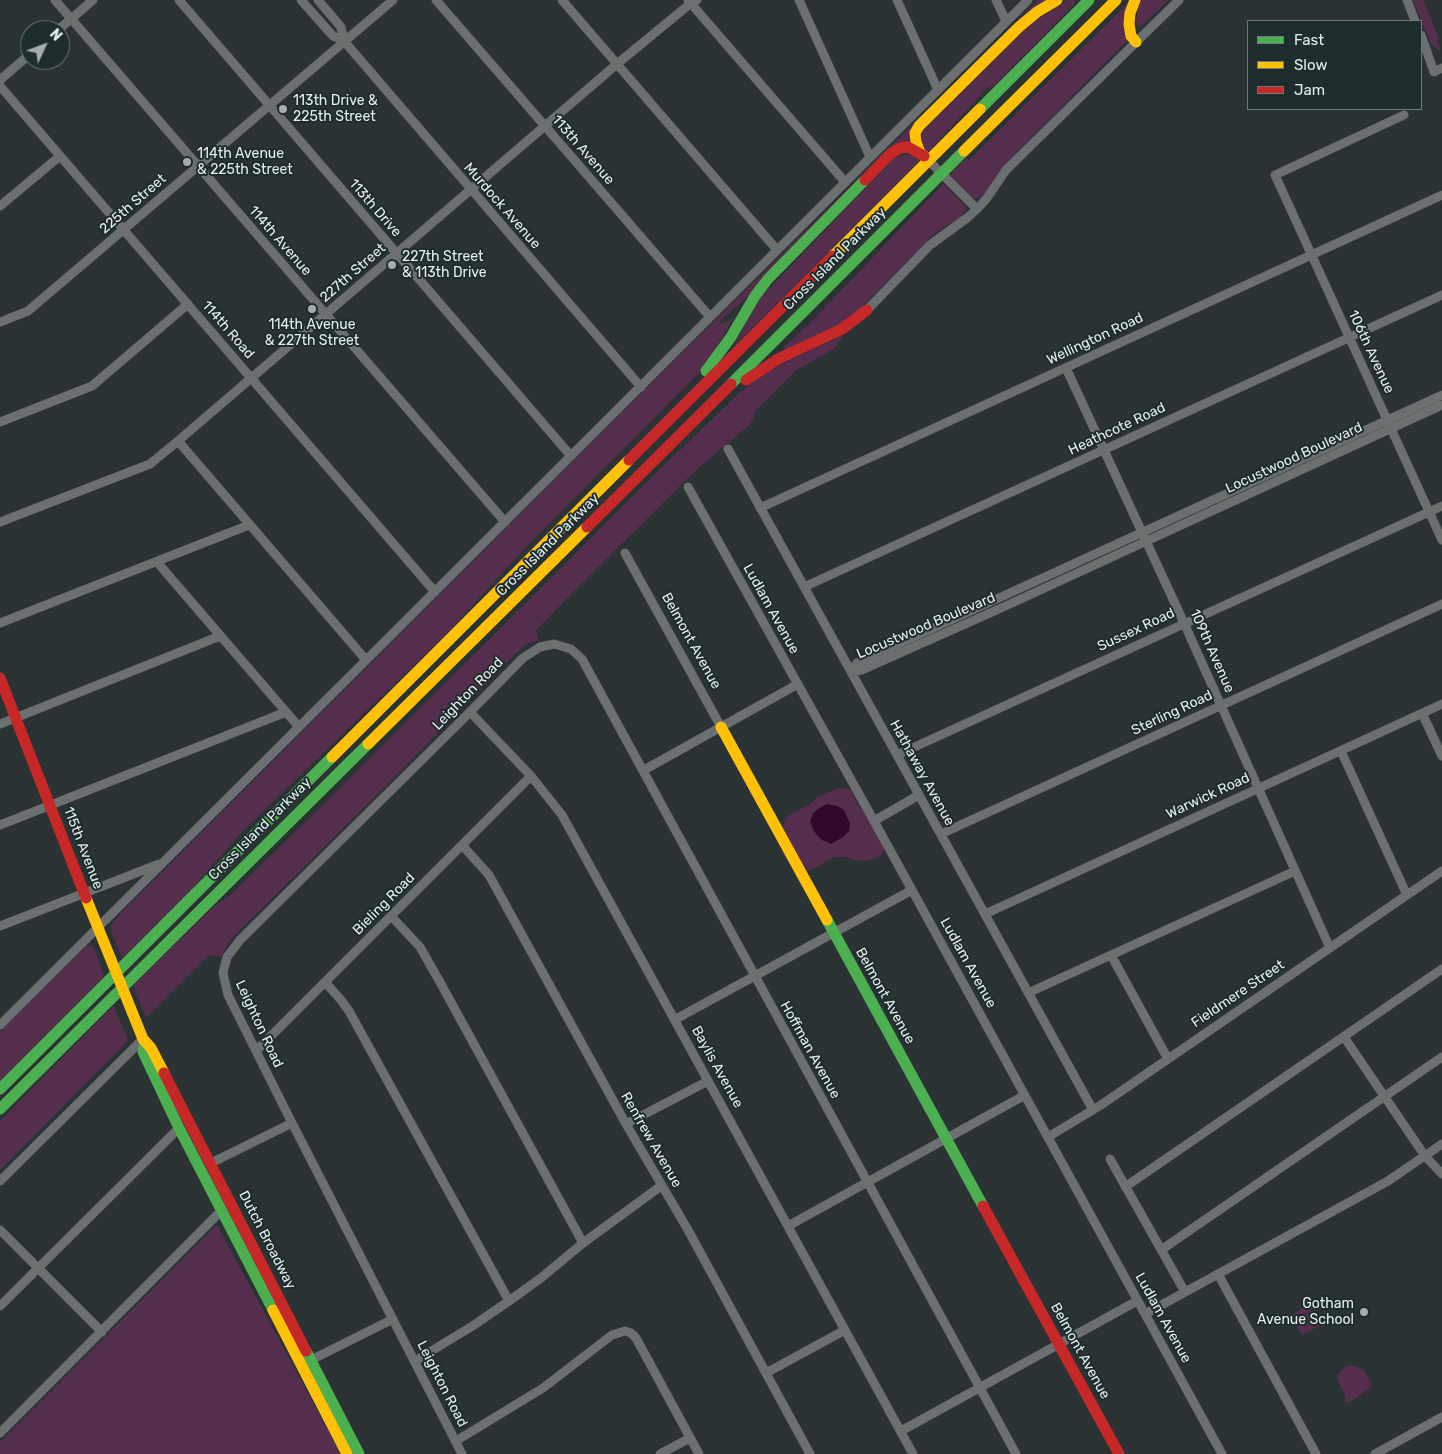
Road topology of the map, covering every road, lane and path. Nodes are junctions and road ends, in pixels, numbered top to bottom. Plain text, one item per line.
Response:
1 (55, 0) edge
2 (93, 0) edge
3 (179, 0) edge
4 (301, 0) edge
5 (318, 0) edge
6 (393, 0) edge
7 (436, 0) edge
8 (562, 0) edge
9 (799, 0) edge
10 (898, 0) edge
11 (996, 0) edge
12 (1028, 0) edge
13 (1057, 0) edge
14 (1089, 0) edge
15 (1116, 0) edge
16 (1135, 0) edge
17 (1179, 0) edge
18 (1407, 0) edge
19 (692, 1) edge
20 (71, 19) junction
21 (1415, 20) edge
22 (1006, 21) junction
23 (1422, 38) edge
24 (344, 41) junction
25 (1136, 42) junction
26 (20, 63) edge
27 (617, 64) junction
28 (1442, 68) edge
29 (0, 80) edge
30 (0, 86) edge
31 (938, 90) junction
32 (270, 106) junction
33 (1404, 115) dead end
34 (544, 126) junction
35 (60, 156) junction
36 (924, 156) junction
37 (870, 157) junction
38 (198, 167) junction
39 (845, 182) junction
40 (470, 190) junction
41 (1442, 195) edge
42 (0, 206) edge
43 (976, 209) junction
44 (124, 230) junction
45 (777, 250) junction
46 (396, 253) junction
47 (1311, 254) junction
48 (1442, 295) edge
49 (188, 304) junction
50 (867, 310) joint
51 (325, 314) junction
52 (710, 317) junction
53 (0, 322) edge
54 (1350, 338) junction
55 (1066, 368) junction
56 (252, 378) junction
57 (640, 387) junction
58 (1442, 395) edge
59 (1442, 405) edge
60 (677, 411) junction
61 (0, 422) edge
62 (1389, 424) junction
63 (687, 428) junction
64 (178, 442) junction
65 (728, 449) dead end
66 (1104, 450) junction
67 (571, 456) junction
68 (1266, 481) junction
69 (688, 487) dead end
70 (1442, 506) edge
71 (760, 508) junction
72 (1429, 512) junction
73 (0, 522) edge
74 (505, 522) junction
75 (249, 525) junction
76 (1141, 532) junction
77 (1442, 540) edge
78 (1145, 541) junction
79 (625, 553) dead end
80 (156, 562) junction
81 (804, 587) junction
82 (435, 592) junction
83 (994, 600) junction
84 (1442, 604) edge
85 (999, 609) junction
86 (0, 623) edge
87 (1184, 623) junction
88 (220, 636) junction
89 (582, 659) joint
90 (366, 660) junction
91 (851, 671) junction
92 (0, 678) edge
93 (798, 684) junction
94 (1442, 704) edge
95 (1221, 706) junction
96 (286, 712) junction
97 (470, 712) junction
98 (1422, 713) junction
99 (16, 718) junction
100 (0, 724) edge
101 (299, 727) junction
102 (721, 727) junction
103 (1341, 751) junction
104 (897, 755) junction
105 (1442, 756) edge
106 (644, 770) junction
107 (531, 776) junction
108 (1258, 788) junction
109 (919, 795) junction
110 (50, 805) junction
111 (874, 821) junction
112 (0, 824) edge
113 (941, 834) junction
114 (462, 845) junction
115 (164, 862) junction
116 (1295, 871) junction
117 (1442, 871) edge
118 (912, 890) junction
119 (84, 893) junction
120 (1406, 895) junction
121 (984, 914) junction
122 (391, 916) junction
123 (0, 926) edge
124 (98, 928) junction
125 (833, 933) junction
126 (1330, 948) junction
127 (1111, 955) junction
128 (1442, 969) edge
129 (754, 976) junction
130 (325, 982) junction
131 (1028, 993) junction
132 (676, 1019) junction
133 (0, 1025) edge
134 (142, 1037) junction
135 (1344, 1037) junction
136 (256, 1052) junction
137 (1442, 1057) edge
138 (1168, 1059) junction
139 (708, 1080) junction
140 (0, 1089) edge
141 (1024, 1096) junction
142 (1385, 1096) junction
143 (0, 1109) edge
144 (1093, 1110) junction
145 (292, 1123) junction
146 (626, 1124) junction
147 (184, 1125) junction
148 (1048, 1137) junction
149 (946, 1139) junction
150 (1442, 1144) edge
151 (1425, 1156) junction
152 (1110, 1159) dead end
153 (210, 1163) junction
154 (200, 1169) junction
155 (1442, 1174) edge
156 (0, 1181) edge
157 (867, 1182) junction
158 (661, 1186) junction
159 (1126, 1186) junction
160 (231, 1203) junction
161 (221, 1211) junction
162 (788, 1226) junction
163 (0, 1230) edge
164 (583, 1243) junction
165 (1161, 1250) junction
166 (38, 1268) junction
167 (1218, 1274) junction
168 (1185, 1292) junction
169 (509, 1301) junction
170 (1137, 1301) junction
171 (0, 1306) edge
172 (1145, 1314) junction
173 (392, 1319) junction
174 (845, 1330) junction
175 (102, 1332) junction
176 (1059, 1344) junction
177 (415, 1361) junction
178 (306, 1363) junction
179 (766, 1373) junction
180 (980, 1388) junction
181 (1442, 1418) edge
182 (901, 1431) junction
183 (0, 1433) edge
184 (690, 1438) junction
185 (456, 1441) junction
186 (347, 1454) edge
187 (359, 1454) edge
188 (462, 1454) edge
189 (660, 1454) edge
190 (699, 1454) edge
191 (810, 1454) edge
192 (913, 1454) edge
193 (1016, 1454) edge
194 (1119, 1454) edge
195 (1222, 1454) edge
196 (1316, 1454) edge
197 (1374, 1454) edge

1 - 20 street, 114th Avenue
2 - 20 street
3 - 32 street, 113th Drive
4 - 24 street, Murdock Avenue
5 - 24 street, Murdock Avenue
6 - 24 street, 225th Street
7 - 34 street, 113th Avenue
8 - 27 street
9 - 37 street
10 - 31 street
11 - 22 street
12 - 22 street
13 - 36 main road
14 - 60 main road, Cross Island Parkway
15 - 63 main road, Cross Island Parkway
16 - 25 main road
17 - 25 street
18 - 21 street
19 - 27 street, 227th Street
19 - 39 street
20 - 38 street, 114th Avenue
22 - 31 street
23 - 28 street
24 - 32 street, 225th Street
24 - 40 street, Murdock Avenue
25 - 43 street
26 - 29 street
27 - 34 street, 227th Street
27 - 45 street
30 - 35 street, 114th Road
31 - 37 street
32 - 38 street, 225th Street
32 - 46 street, 113th Drive
33 - 47 street, 106th Avenue
34 - 40 street, 227th Street
34 - 52 street, 113th Avenue
35 - 42 street
35 - 44 street, 114th Road
36 - 43 street
36 - 60 main road
37 - 39 street
38 - 44 street, 225th Street
38 - 51 street, 114th Avenue
39 - 45 street
40 - 46 street, 227th Street
40 - 57 street, Murdock Avenue
41 - 47 street, Wellington Road
43 - 50 street
44 - 49 street, 114th Road
44 - 53 street, 225th Street
45 - 52 street
46 - 51 street, 227th Street
46 - 67 street, 113th Drive
47 - 54 street, 106th Avenue
47 - 55 street, Wellington Road
48 - 54 street, Heathcote Road
49 - 56 street, 114th Road
49 - 61 street
50 - 63 main road
51 - 56 street, 227th Street
51 - 74 street, 114th Avenue
52 - 57 street
54 - 62 street, 106th Avenue
54 - 66 street, Heathcote Road
55 - 66 street, 109th Avenue
55 - 71 street, Wellington Road
56 - 64 street, 227th Street
56 - 82 street, 114th Road
57 - 67 street
58 - 62 street, Locustwood Boulevard
59 - 62 street, Locustwood Boulevard
60 - 140 main road, Cross Island Parkway
62 - 68 street, Locustwood Boulevard
62 - 72 street, 106th Avenue
63 - 143 main road, Cross Island Parkway
64 - 73 street, 227th Street
64 - 75 street
65 - 71 street, Hathaway Avenue
66 - 76 street, 109th Avenue
66 - 81 street, Heathcote Road
67 - 74 street
68 - 76 street, Locustwood Boulevard
68 - 78 street, Locustwood Boulevard
69 - 93 street, Ludlam Avenue
70 - 72 street, Sussex Road
71 - 81 street, Hathaway Avenue
72 - 77 street, 106th Avenue
72 - 87 street, Sussex Road
74 - 82 street
75 - 80 street
75 - 90 street
76 - 78 street, 109th Avenue
76 - 83 street, Locustwood Boulevard
78 - 85 street, Locustwood Boulevard
78 - 87 street, 109th Avenue
79 - 102 street, Belmont Avenue
80 - 86 street
80 - 88 street
81 - 91 street, Hathaway Avenue
82 - 90 street
83 - 85 street
83 - 91 street, Locustwood Boulevard
84 - 95 street, Sterling Road
85 - 91 street, Locustwood Boulevard
87 - 95 street, 109th Avenue
87 - 104 street, Sussex Road
88 - 96 street
88 - 99 street
89 - 97 street, Leighton Road
89 - 106 street, Hoffman Avenue
90 - 101 street
91 - 104 street, Hathaway Avenue
92 - 99 main road, 115th Avenue
93 - 102 street
93 - 111 street, Ludlam Avenue
94 - 98 street, Warwick Road
95 - 108 street, 109th Avenue
95 - 113 street, Sterling Road
96 - 101 street
96 - 110 street
97 - 107 street, Baylis Avenue
97 - 136 street, Leighton Road
98 - 103 street, Warwick Road
98 - 105 street
99 - 100 street
99 - 110 main road, 115th Avenue
101 - 115 street
102 - 106 street
102 - 125 main road, Belmont Avenue
103 - 108 street, Warwick Road
103 - 120 street
104 - 109 street, Hathaway Avenue
106 - 129 street, Hoffman Avenue
107 - 114 street, Bieling Road
107 - 132 street, Baylis Avenue
108 - 116 street, 109th Avenue
108 - 121 street, Warwick Road
109 - 111 street
109 - 113 street, Hathaway Avenue
110 - 112 street
110 - 119 main road, 115th Avenue
111 - 118 street, Ludlam Avenue
113 - 121 street, Hathaway Avenue
114 - 122 street, Bieling Road
114 - 146 street, Renfrew Avenue
115 - 119 street
115 - 124 street
116 - 126 street, 109th Avenue
116 - 127 street
117 - 120 street, Fieldmere Street
118 - 125 street
118 - 141 street, Ludlam Avenue
119 - 123 street
119 - 124 main road, 115th Avenue
120 - 126 street, Fieldmere Street
121 - 131 street, Hathaway Avenue
122 - 130 street, Bieling Road
122 - 164 street
124 - 133 street
124 - 134 main road, 115th Avenue
125 - 129 street
125 - 149 main road, Belmont Avenue
126 - 138 street, Fieldmere Street
127 - 131 street
127 - 138 street
128 - 135 street
129 - 132 street
129 - 157 street, Hoffman Avenue
130 - 136 street, Bieling Road
130 - 169 street
131 - 144 street, Hathaway Avenue
132 - 139 street, Baylis Avenue
134 - 147 main road, Dutch Broadway
134 - 156 street
135 - 142 street
135 - 159 street
136 - 145 street, Leighton Road
137 - 142 street
138 - 144 street, Fieldmere Street
139 - 146 street
139 - 162 street, Baylis Avenue
141 - 148 street, Ludlam Avenue
141 - 149 street
142 - 151 street
142 - 165 street
144 - 148 street, Fieldmere Street
145 - 153 street
145 - 173 street, Leighton Road
146 - 158 street, Renfrew Avenue
147 - 153 main road, Dutch Broadway
147 - 154 main road, Dutch Broadway
147 - 166 street
148 - 170 street, Ludlam Avenue
149 - 157 street
149 - 176 main road, Belmont Avenue
150 - 151 street
151 - 155 street
151 - 167 street
152 - 159 street
153 - 154 main road
153 - 160 main road, Dutch Broadway
154 - 161 main road, Dutch Broadway
157 - 162 street
157 - 180 street, Hoffman Avenue
158 - 164 street
158 - 179 street, Renfrew Avenue
159 - 165 street
160 - 161 main road
160 - 178 main road, Dutch Broadway
161 - 175 street
161 - 178 main road, Dutch Broadway
162 - 174 street, Baylis Avenue
163 - 166 street
164 - 169 street
165 - 168 street
166 - 171 street
166 - 175 street
167 - 168 street
167 - 196 street
168 - 172 street
169 - 177 street
170 - 172 street, Ludlam Avenue
170 - 176 street
172 - 195 street, Ludlam Avenue
173 - 177 street, Leighton Road
173 - 178 street
174 - 179 street
174 - 182 street, Baylis Avenue
175 - 183 street
176 - 180 street
176 - 194 main road, Belmont Avenue
177 - 185 street, Leighton Road
178 - 186 main road, Dutch Broadway
178 - 187 main road, Dutch Broadway
179 - 191 street, Renfrew Avenue
180 - 182 street
180 - 193 street, Hoffman Avenue
181 - 197 street
182 - 192 street, Baylis Avenue
184 - 185 street
184 - 189 street
184 - 190 street
185 - 188 street, Leighton Road

